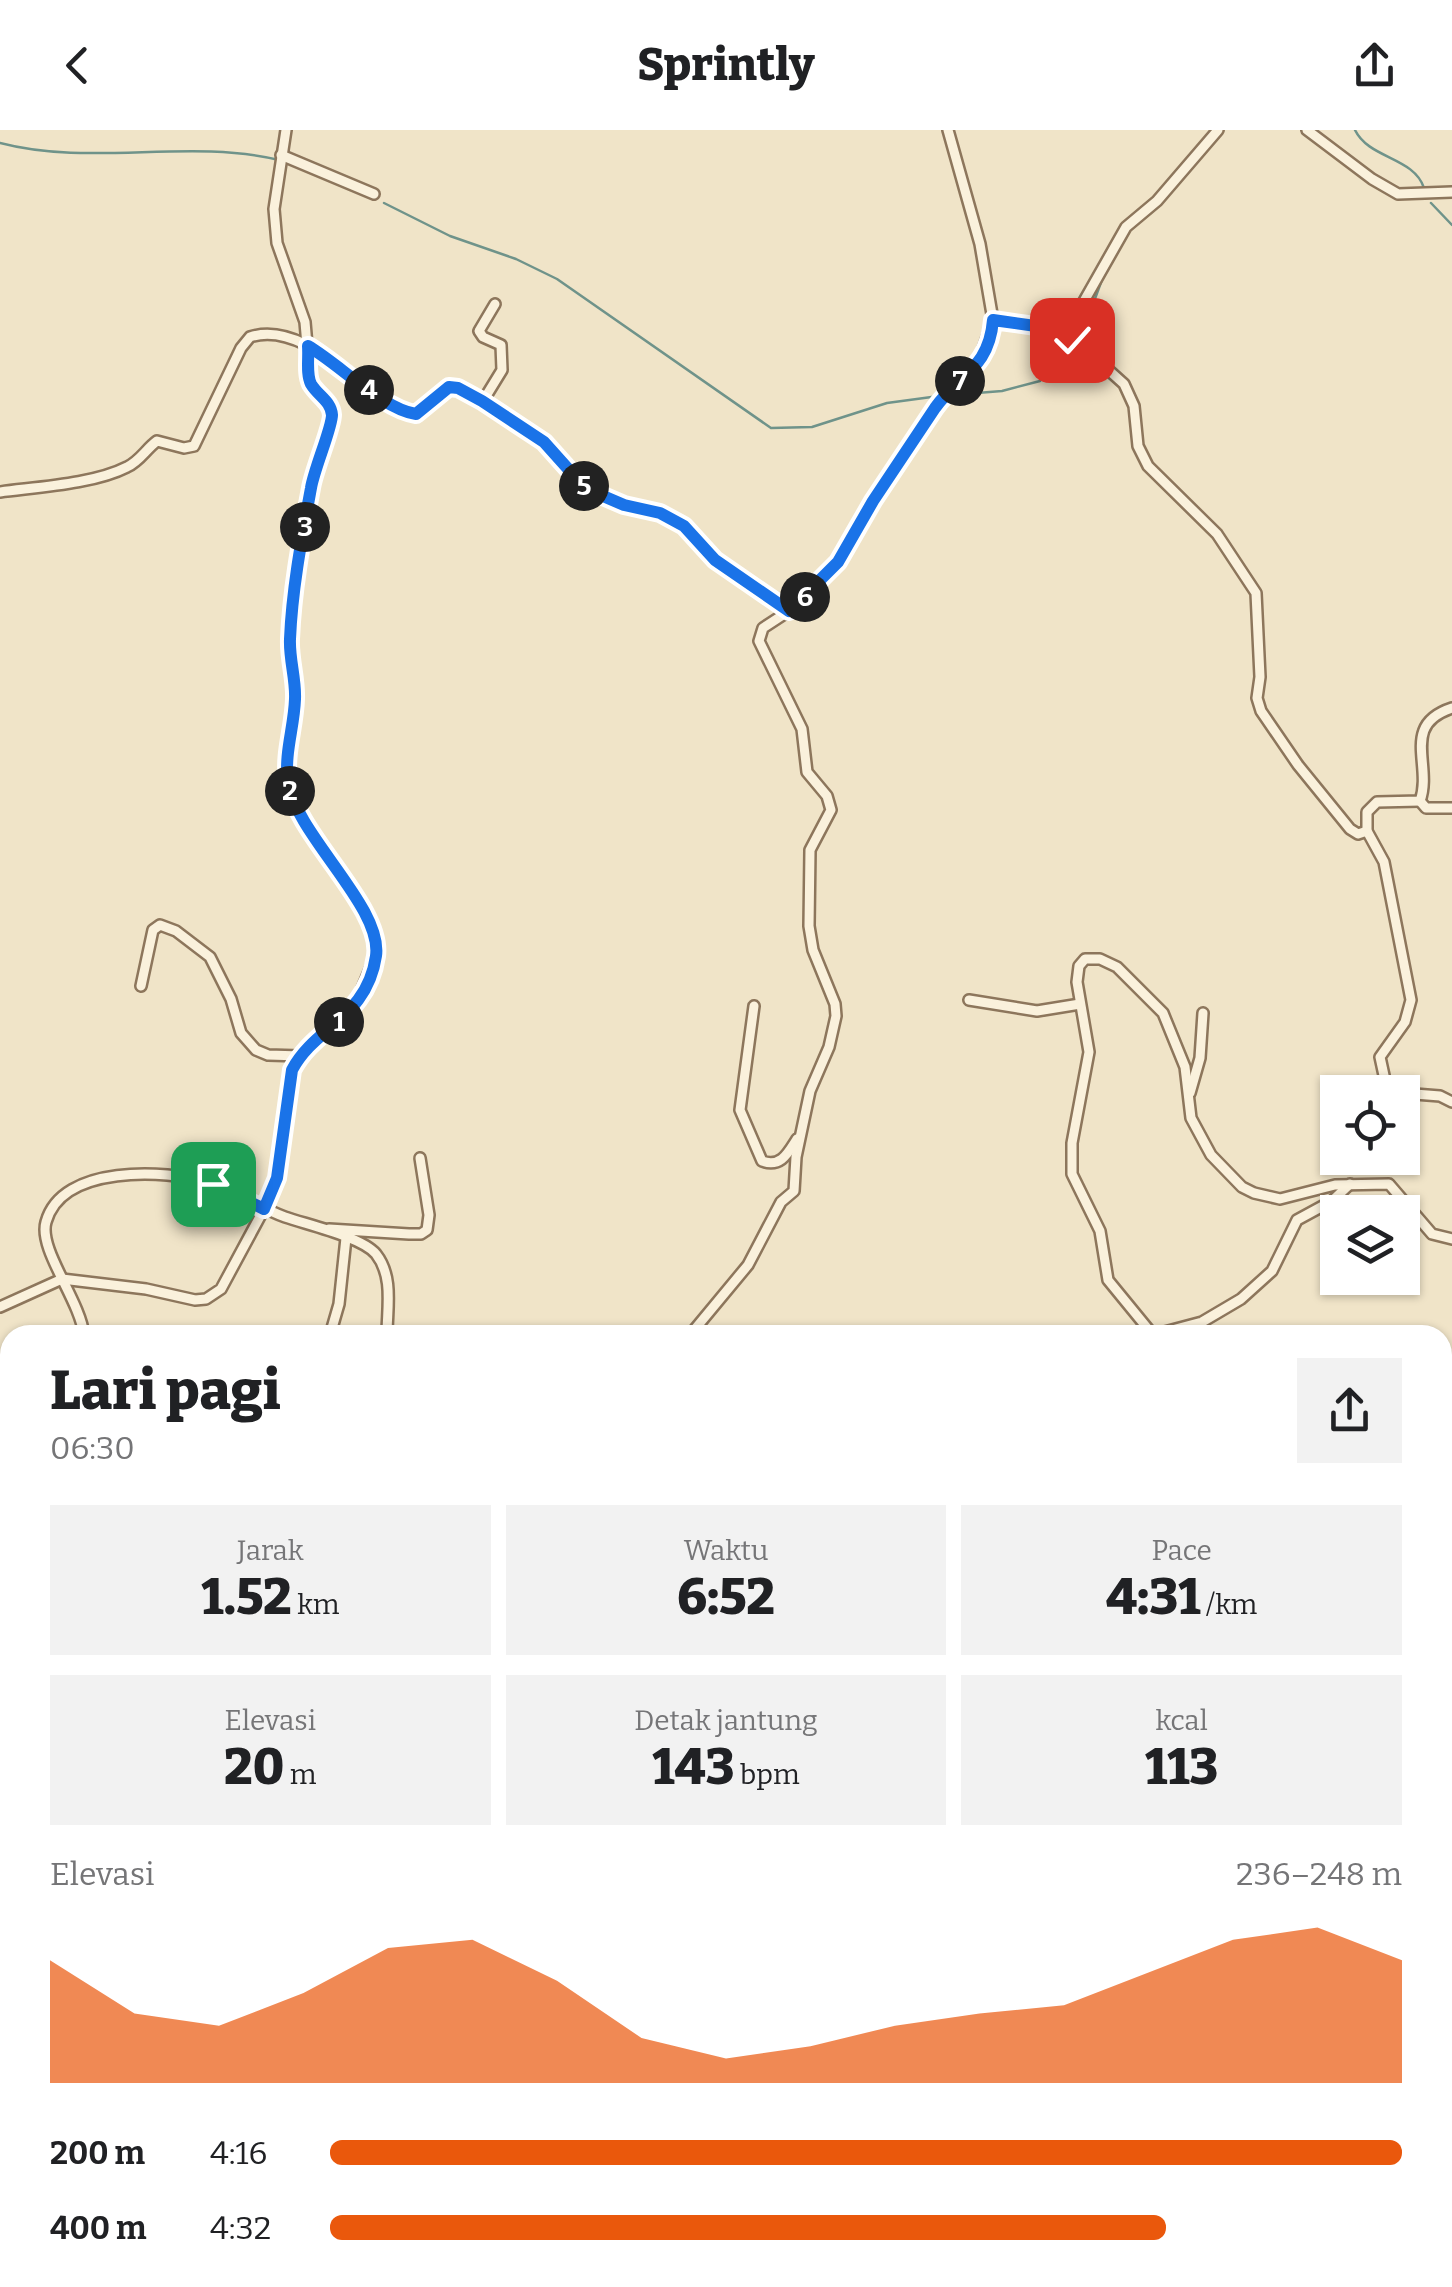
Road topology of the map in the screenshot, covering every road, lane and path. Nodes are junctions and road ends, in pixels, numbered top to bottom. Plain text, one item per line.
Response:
1 (286, 130) edge
2 (948, 130) edge
3 (1218, 130) edge
4 (1306, 130) edge
5 (280, 155) junction
6 (1452, 192) edge
7 (374, 194) dead end
8 (494, 304) dead end
9 (993, 320) junction
10 (1064, 330) junction
11 (308, 346) junction
12 (482, 401) junction
13 (0, 492) edge
14 (789, 611) junction
15 (1452, 708) edge
16 (1420, 800) junction
17 (1452, 808) edge
18 (1367, 831) junction
19 (141, 986) dead end
20 (969, 1000) dead end
21 (1080, 1004) junction
22 (754, 1006) dead end
23 (1204, 1013) dead end
24 (301, 1056) junction
25 (1384, 1075) edge
26 (1420, 1094) edge
27 (1188, 1098) junction
28 (1452, 1102) edge
29 (805, 1127) junction
30 (420, 1158) dead end
31 (1350, 1184) junction
32 (264, 1209) junction
33 (317, 1228) junction
34 (346, 1238) junction
35 (1452, 1239) edge
36 (62, 1279) junction
37 (0, 1308) edge
38 (81, 1325) edge
39 (333, 1325) edge
40 (388, 1325) edge
41 (698, 1325) edge
42 (1145, 1325) edge
43 (1191, 1325) edge

1 - 5 street
2 - 9 street
3 - 10 street
4 - 6 street
5 - 7 street
5 - 11 street
8 - 12 street
9 - 10 street
9 - 14 street
10 - 18 street
11 - 12 street
11 - 13 street
11 - 24 street
12 - 14 street
14 - 29 street
15 - 16 street
16 - 17 street
16 - 18 street
18 - 25 street
19 - 24 street
20 - 21 street
21 - 27 street
21 - 42 street
22 - 29 street
23 - 27 street
24 - 32 street
26 - 28 street
27 - 31 street
29 - 41 street
30 - 33 street
31 - 35 street
31 - 43 street
32 - 33 street
32 - 36 street
32 - 36 street
33 - 34 street
34 - 39 street
34 - 40 street
36 - 37 street
36 - 38 street

